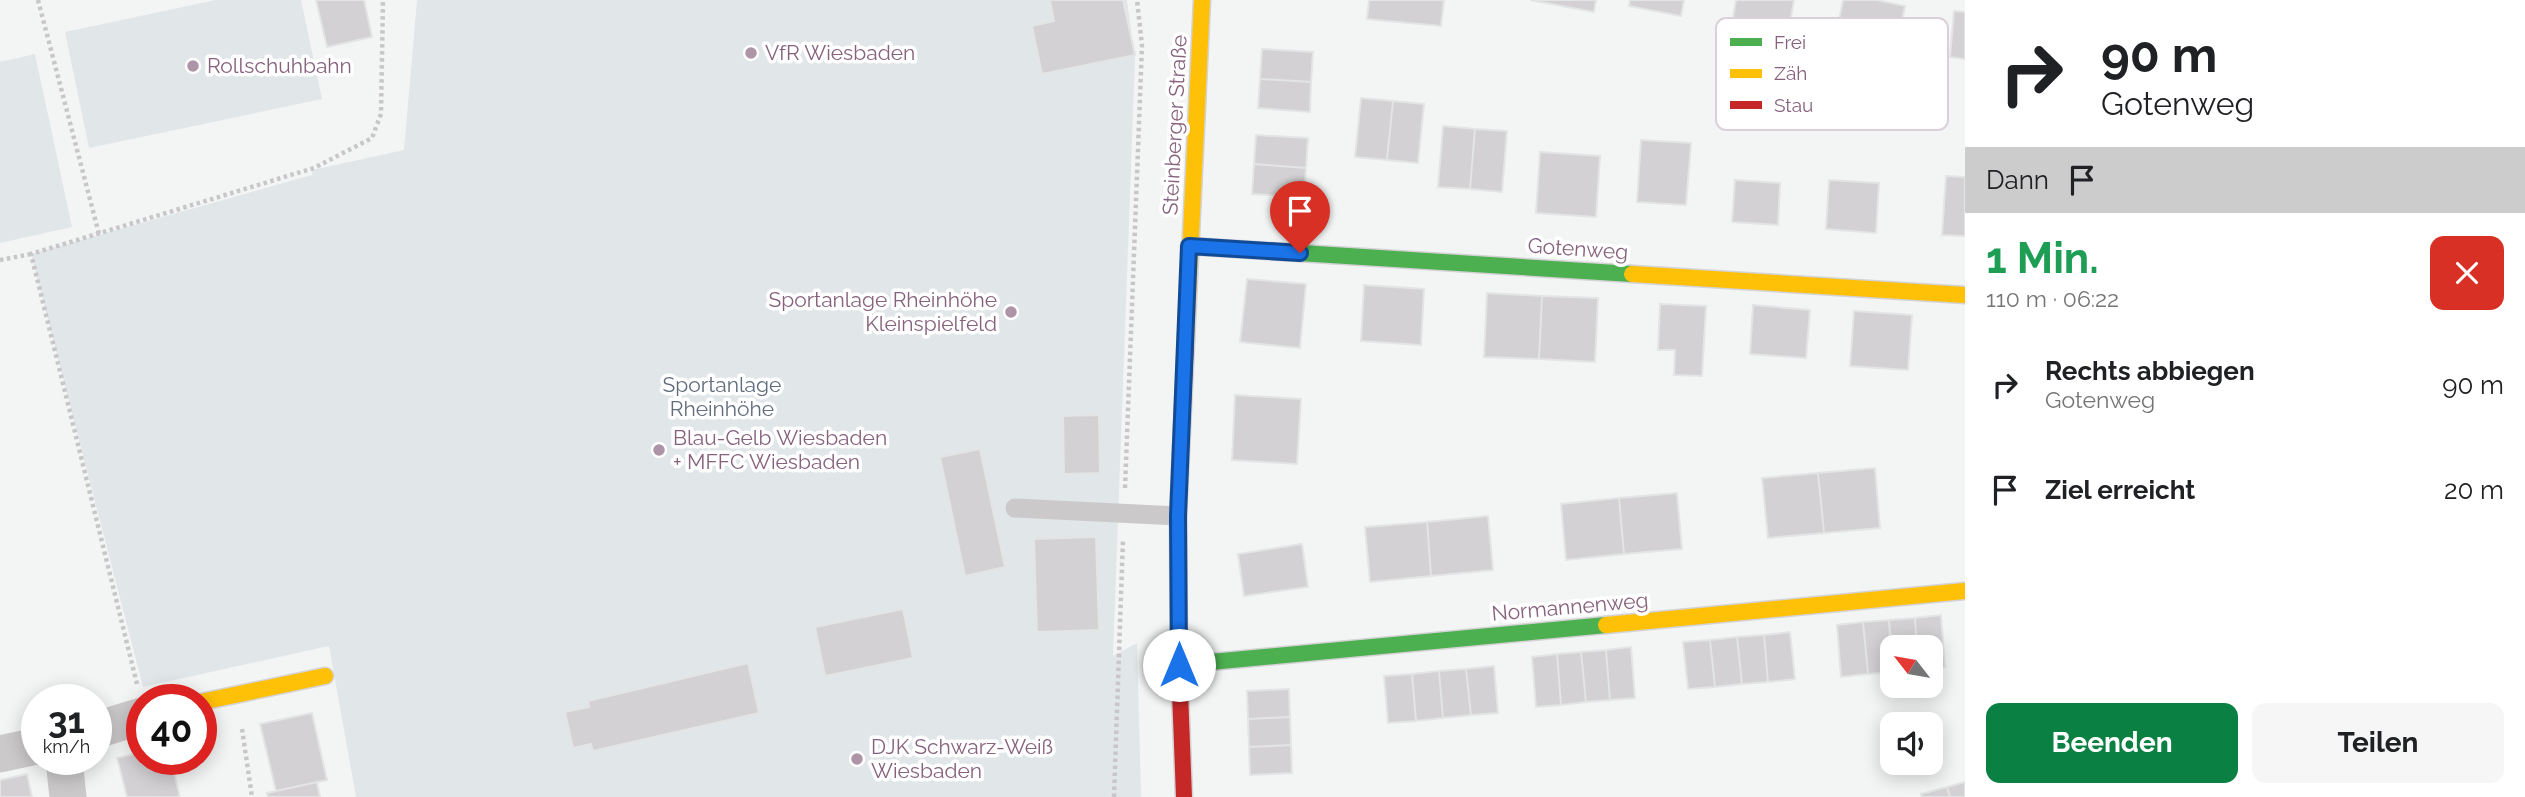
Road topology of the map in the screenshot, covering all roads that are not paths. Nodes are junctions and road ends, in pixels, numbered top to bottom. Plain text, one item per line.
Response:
1 (1202, 0) edge
2 (1189, 246) junction
3 (1965, 295) edge
4 (1015, 508) dead end
5 (1178, 516) junction
6 (1965, 592) edge
7 (1179, 665) junction
8 (325, 676) dead end
9 (217, 699) edge
10 (21, 749) edge
11 (0, 754) edge
12 (66, 775) edge
13 (68, 797) edge
14 (1184, 797) edge

1 - 2 street, Steinberger Straße
2 - 3 street, Gotenweg
2 - 5 street, Steinberger Straße
4 - 5 lane
5 - 7 street, Steinberger Straße
6 - 7 street, Normannenweg
7 - 14 street, Steinberger Straße
8 - 9 street
10 - 11 street
12 - 13 street

